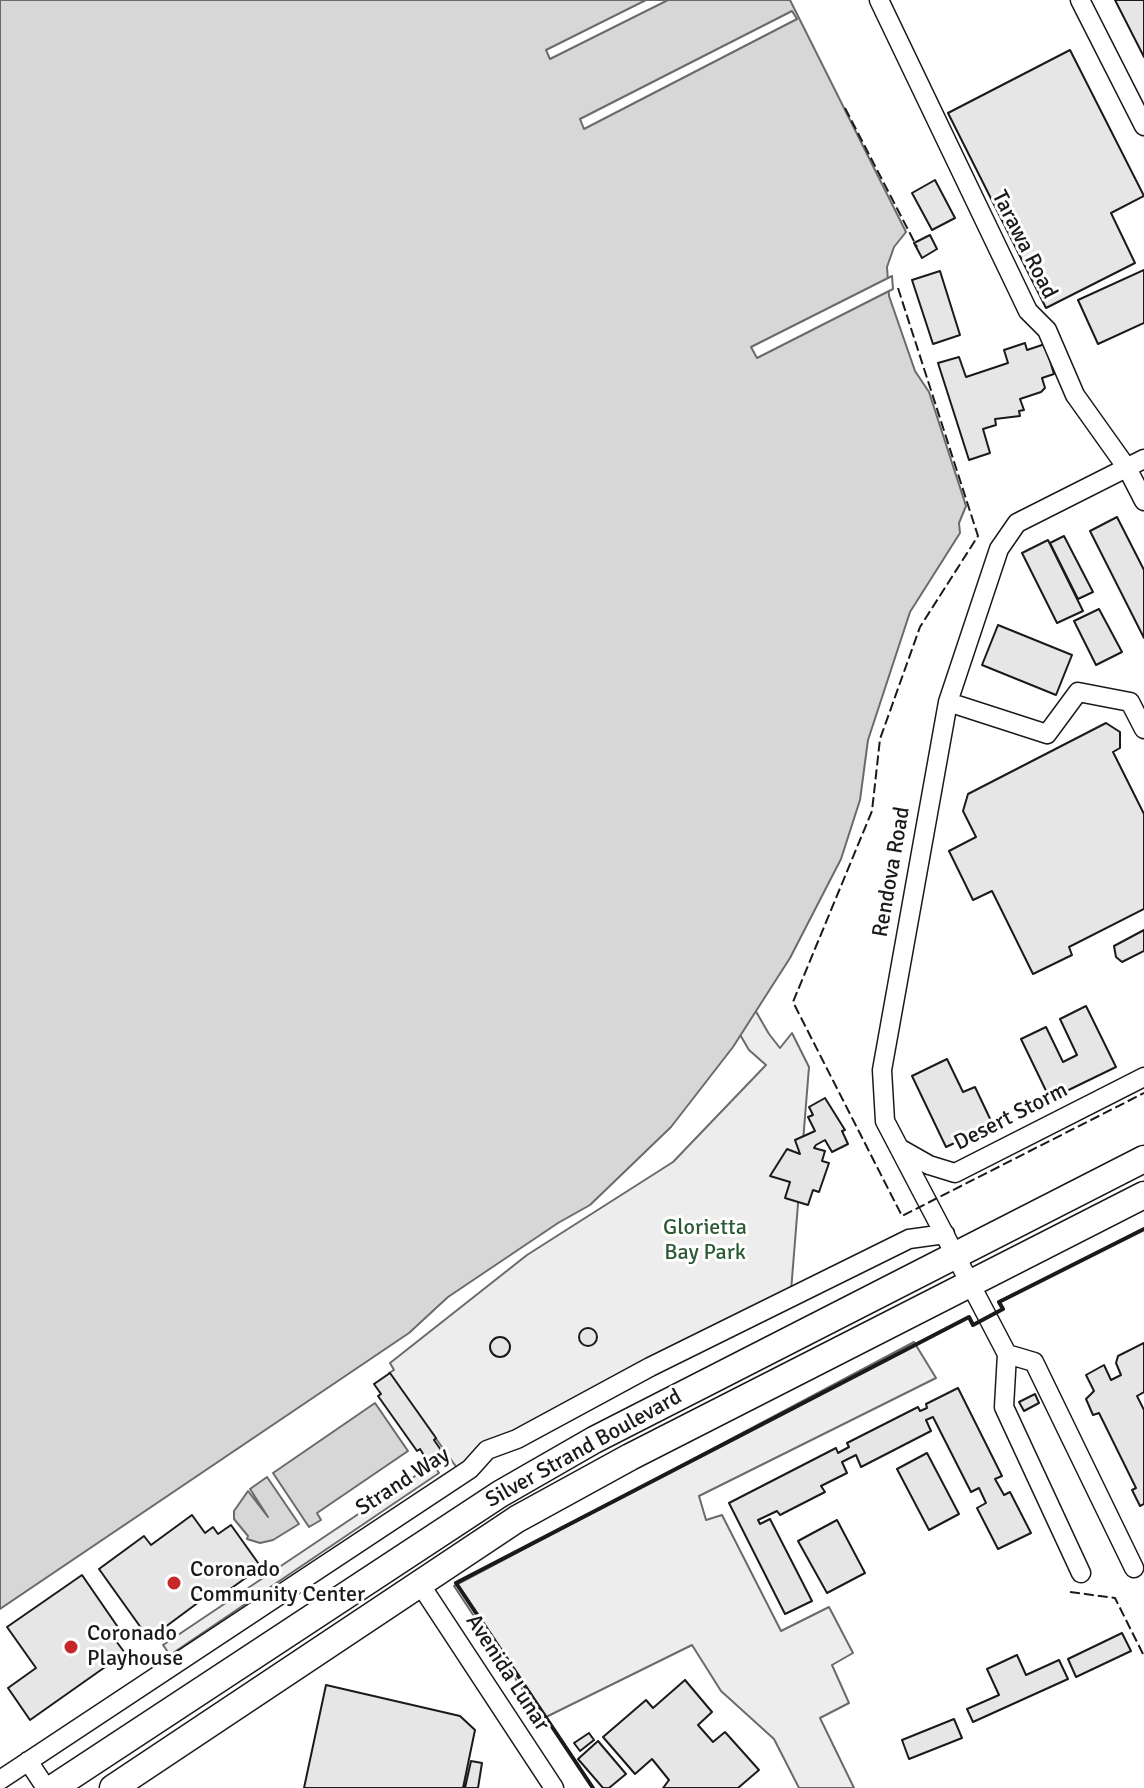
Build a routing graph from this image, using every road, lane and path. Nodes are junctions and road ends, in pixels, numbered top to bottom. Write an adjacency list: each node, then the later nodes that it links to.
1 (879, 0): 4 (street, Tarawa Road)
2 (1080, 0): 3 (street)
3 (1144, 126)
4 (1136, 464): 5 (street, Tarawa Road); 6 (street, Rendova Road)
5 (1144, 501)
6 (948, 702): 7 (street); 9 (street, Rendova Road)
7 (1144, 729)
8 (1144, 1077): 9 (street, Desert Storm)
9 (899, 1148): 12 (street, Rendova Road)
10 (1144, 1159): 12 (highway, Silver Strand Boulevard)
11 (1144, 1195): 13 (highway, Silver Strand Boulevard)
12 (950, 1244): 13 (street, Rendova Road); 18 (street, Strand Way); 21 (highway, Silver Strand Boulevard)
13 (970, 1284): 14 (street, Rendova Road); 17 (highway, Silver Strand Boulevard)
14 (1007, 1354): 15 (street); 16 (street)
15 (1134, 1568)
16 (1081, 1573)
17 (420, 1584): 22 (highway, Silver Strand Boulevard); 23 (street, Avenida Lunar)
18 (28, 1761): 19 (street, Strand Way); 20 (street)
19 (0, 1780)
20 (46, 1788)
21 (53, 1788)
22 (113, 1788)
23 (554, 1788)

